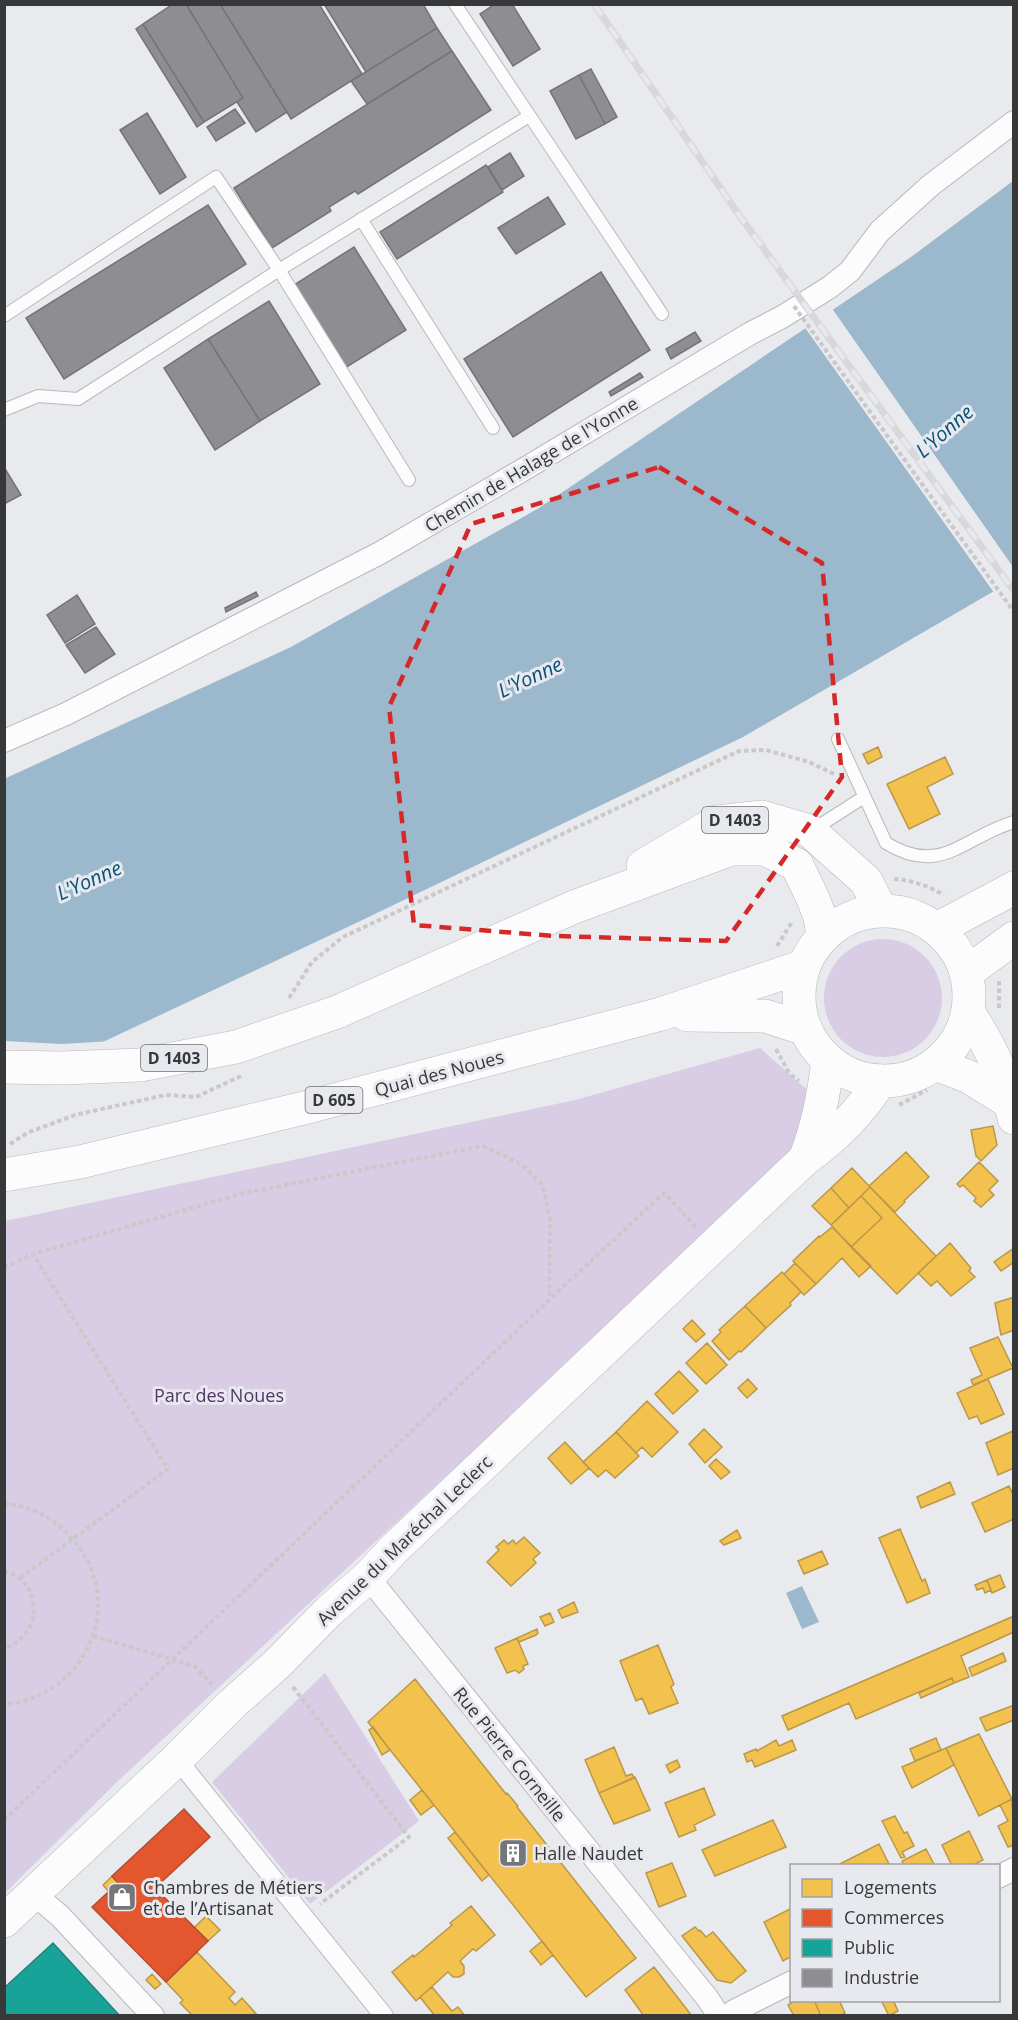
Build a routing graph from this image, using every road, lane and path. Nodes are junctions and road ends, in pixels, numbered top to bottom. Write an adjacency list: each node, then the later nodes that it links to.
1 (455, 4): 2 (lane)
2 (529, 116): 4 (lane); 7 (lane)
3 (1014, 122): 14 (street, Chemin de Halage de l'Yonne)
4 (361, 219): 5 (lane); 10 (lane)
5 (279, 270): 8 (lane); 9 (lane); 11 (lane)
6 (794, 306): 12 (path, bridge)
7 (662, 314)
8 (4, 316)
9 (4, 410)
10 (493, 428)
11 (409, 480)
12 (1014, 612)
13 (838, 739): 15 (lane)
14 (4, 741)
15 (862, 791): 16 (lane); 17 (lane); 30 (path)
16 (1014, 822)
17 (810, 831): 21 (main road, D 1403); 22 (main road, D 1403)
18 (885, 878): 20 (path)
19 (1014, 888): 24 (main road)
20 (946, 896)
21 (574, 907): 25 (main road, D 1403); 36 (main road, D 1403, bridge)
22 (881, 910): 24 (main road); 25 (main road)
23 (797, 916): 27 (path)
24 (937, 929): 29 (main road)
25 (823, 936): 28 (main road)
26 (1014, 938): 29 (main road)
27 (773, 953)
28 (804, 966): 32 (main road, D 605); 33 (main road)
29 (966, 973): 31 (main road)
30 (286, 1005)
31 (968, 1012): 38 (main road); 41 (main road)
32 (662, 1014): 33 (main road, D 605); 43 (main road, Quai des Noues / D 605)
33 (806, 1029): 35 (main road)
34 (774, 1046): 39 (path)
35 (828, 1060): 40 (main road); 42 (main road)
36 (4, 1068)
37 (246, 1074): 43 (path)
38 (936, 1075): 40 (main road); 40 (path); 41 (main road)
39 (804, 1086)
40 (885, 1095): 42 (main road, Avenue du Maréchal Leclerc)
41 (1012, 1110)
42 (805, 1159): 44 (main road, Avenue du Maréchal Leclerc)
43 (5, 1161)
44 (714, 1245): 47 (path); 51 (main road, Avenue du Maréchal Leclerc)
45 (33, 1254): 46 (path); 47 (path); 49 (path)
46 (4, 1268)
47 (549, 1300): 55 (path)
48 (4, 1504): 49 (path)
49 (74, 1539): 52 (path); 53 (path)
50 (4, 1570): 52 (path)
51 (368, 1577): 56 (main road, Avenue du Maréchal Leclerc); 69 (street, Rue Pierre Corneille)
52 (20, 1578): 54 (path)
53 (93, 1636): 55 (path); 58 (path)
54 (4, 1648)
55 (171, 1660): 57 (path); 60 (path)
56 (276, 1665): 59 (main road, Avenue du Maréchal Leclerc); 64 (path)
57 (209, 1682)
58 (4, 1704)
59 (177, 1759): 63 (main road, Avenue du Maréchal Leclerc); 64 (street)
60 (4, 1820)
61 (1014, 1869): 62 (street)
62 (1000, 1876)
63 (34, 1894): 65 (main road, Avenue du Maréchal Leclerc); 67 (street)
64 (304, 1916): 68 (street)
65 (4, 1921)
66 (790, 1983): 70 (street)
67 (153, 2016)
68 (384, 2016)
69 (719, 2016)
70 (729, 2016)

